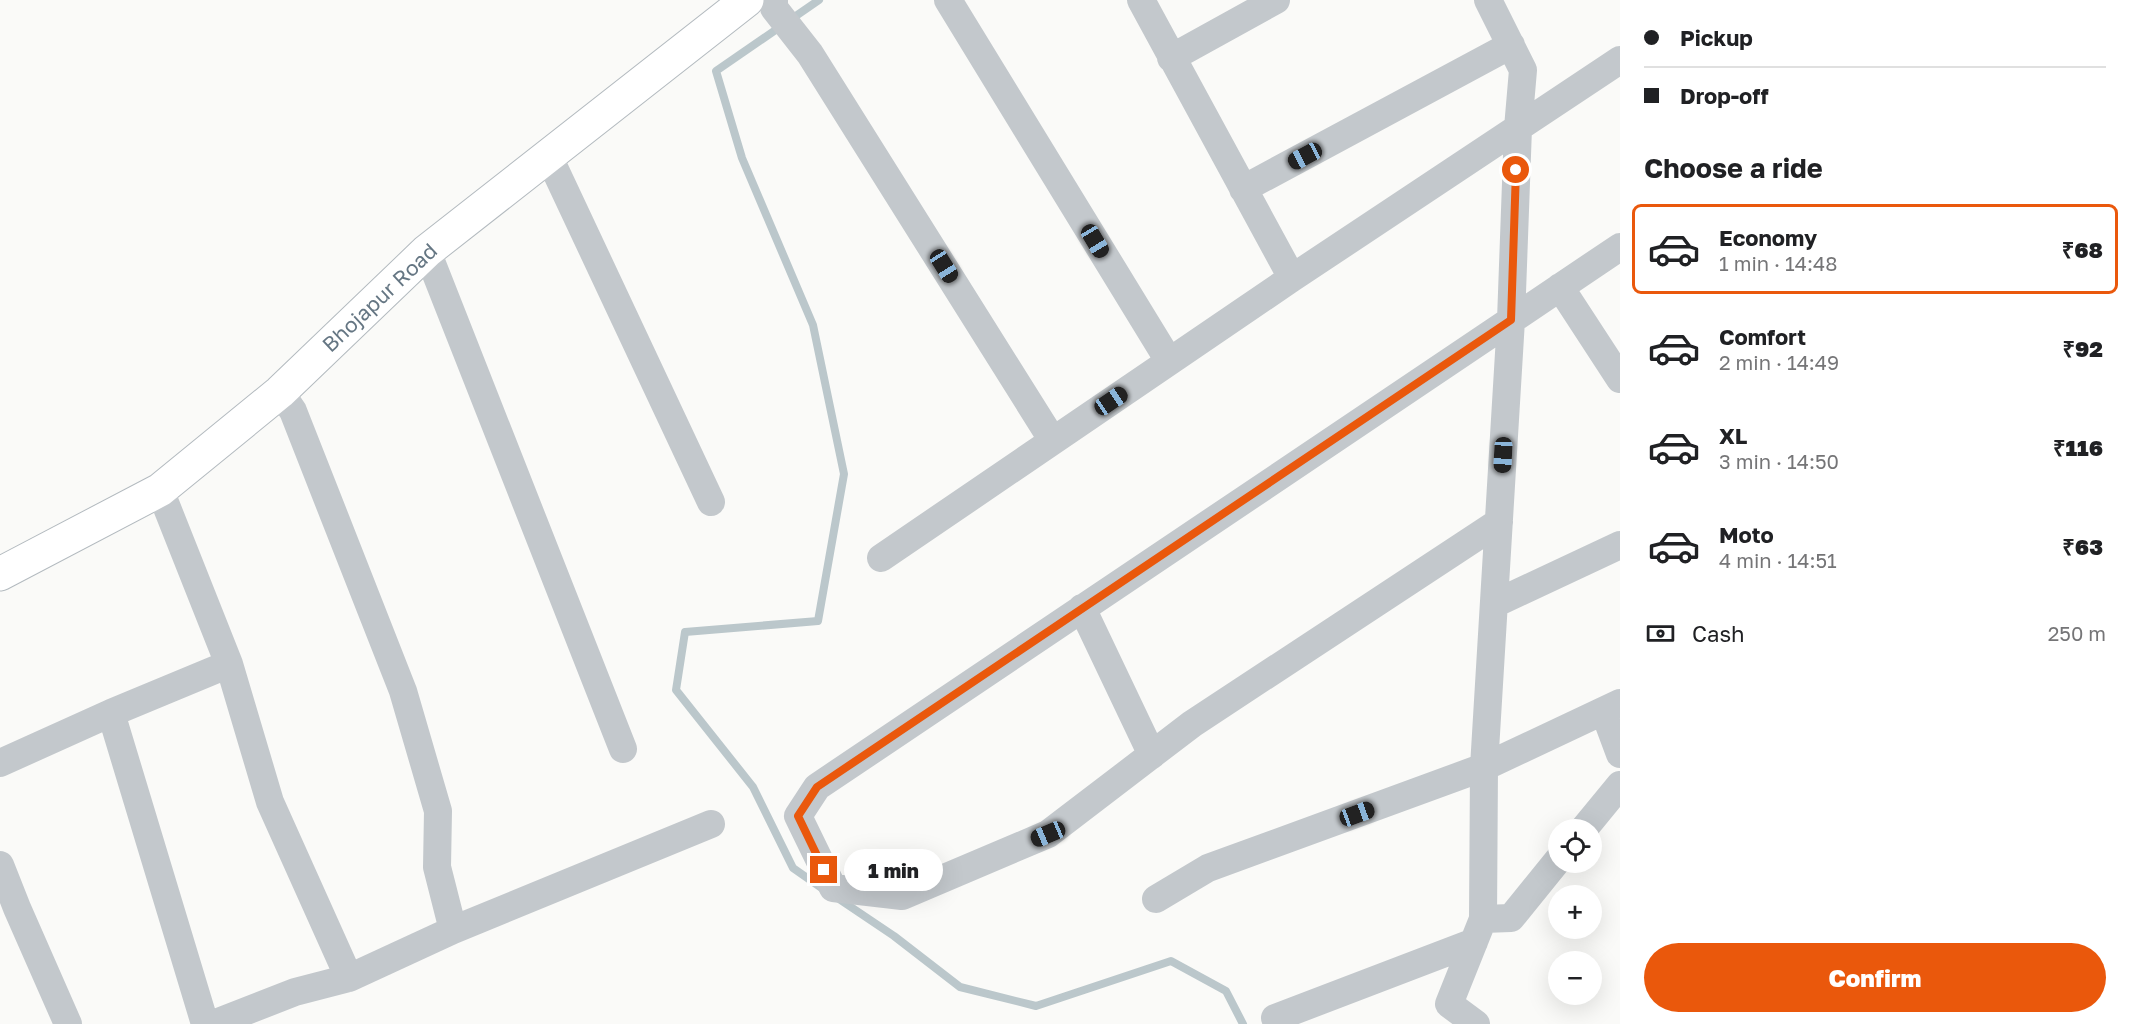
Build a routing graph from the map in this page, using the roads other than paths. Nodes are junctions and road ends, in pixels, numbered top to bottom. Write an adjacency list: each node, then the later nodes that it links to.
1 (948, 0): 17 (street)
2 (1141, 0): 7 (street)
3 (1276, 0): 7 (street)
4 (1488, 0): 6 (street)
5 (765, 3): 10 (street, Bhojapur Road); 20 (street)
6 (1510, 45): 9 (street); 11 (street)
7 (1171, 58): 11 (street)
8 (1620, 60): 9 (street)
9 (1518, 128): 14 (street); 16 (street)
10 (549, 157): 13 (street, Bhojapur Road); 22 (street)
11 (1243, 189): 14 (street)
12 (1620, 247): 15 (street)
13 (427, 251): 19 (street, Bhojapur Road); 32 (street)
14 (1292, 278): 17 (street)
15 (1560, 287): 16 (street); 18 (street)
16 (1511, 320): 23 (street); 28 (street)
17 (1169, 361): 20 (street)
18 (1620, 379)
19 (280, 392): 21 (street, Bhojapur Road); 43 (street)
20 (1053, 441): 25 (street)
21 (160, 490): 26 (street, Bhojapur Road); 29 (street)
22 (711, 502)
23 (1499, 522): 27 (street); 34 (street)
24 (1620, 545): 27 (street)
25 (881, 558)
26 (0, 574)
27 (1494, 603): 36 (street)
28 (1082, 608): 34 (street); 34 (street)
29 (229, 664): 31 (street); 45 (street)
30 (1612, 707): 33 (street); 36 (street)
31 (111, 713): 35 (street); 47 (street)
32 (623, 749)
33 (1620, 754)
34 (1152, 755)
35 (0, 763)
36 (1484, 767): 42 (street); 44 (street)
37 (1620, 785): 38 (street)
38 (1592, 819)
39 (711, 824): 43 (street)
40 (0, 865): 46 (street)
41 (1548, 872): 44 (street)
42 (1156, 899)
43 (453, 930): 45 (street)
44 (1478, 931): 49 (street); 50 (street)
45 (350, 978): 48 (street)
46 (68, 1024)
47 (205, 1024)
48 (213, 1024)
49 (1278, 1024)
50 (1476, 1024)

